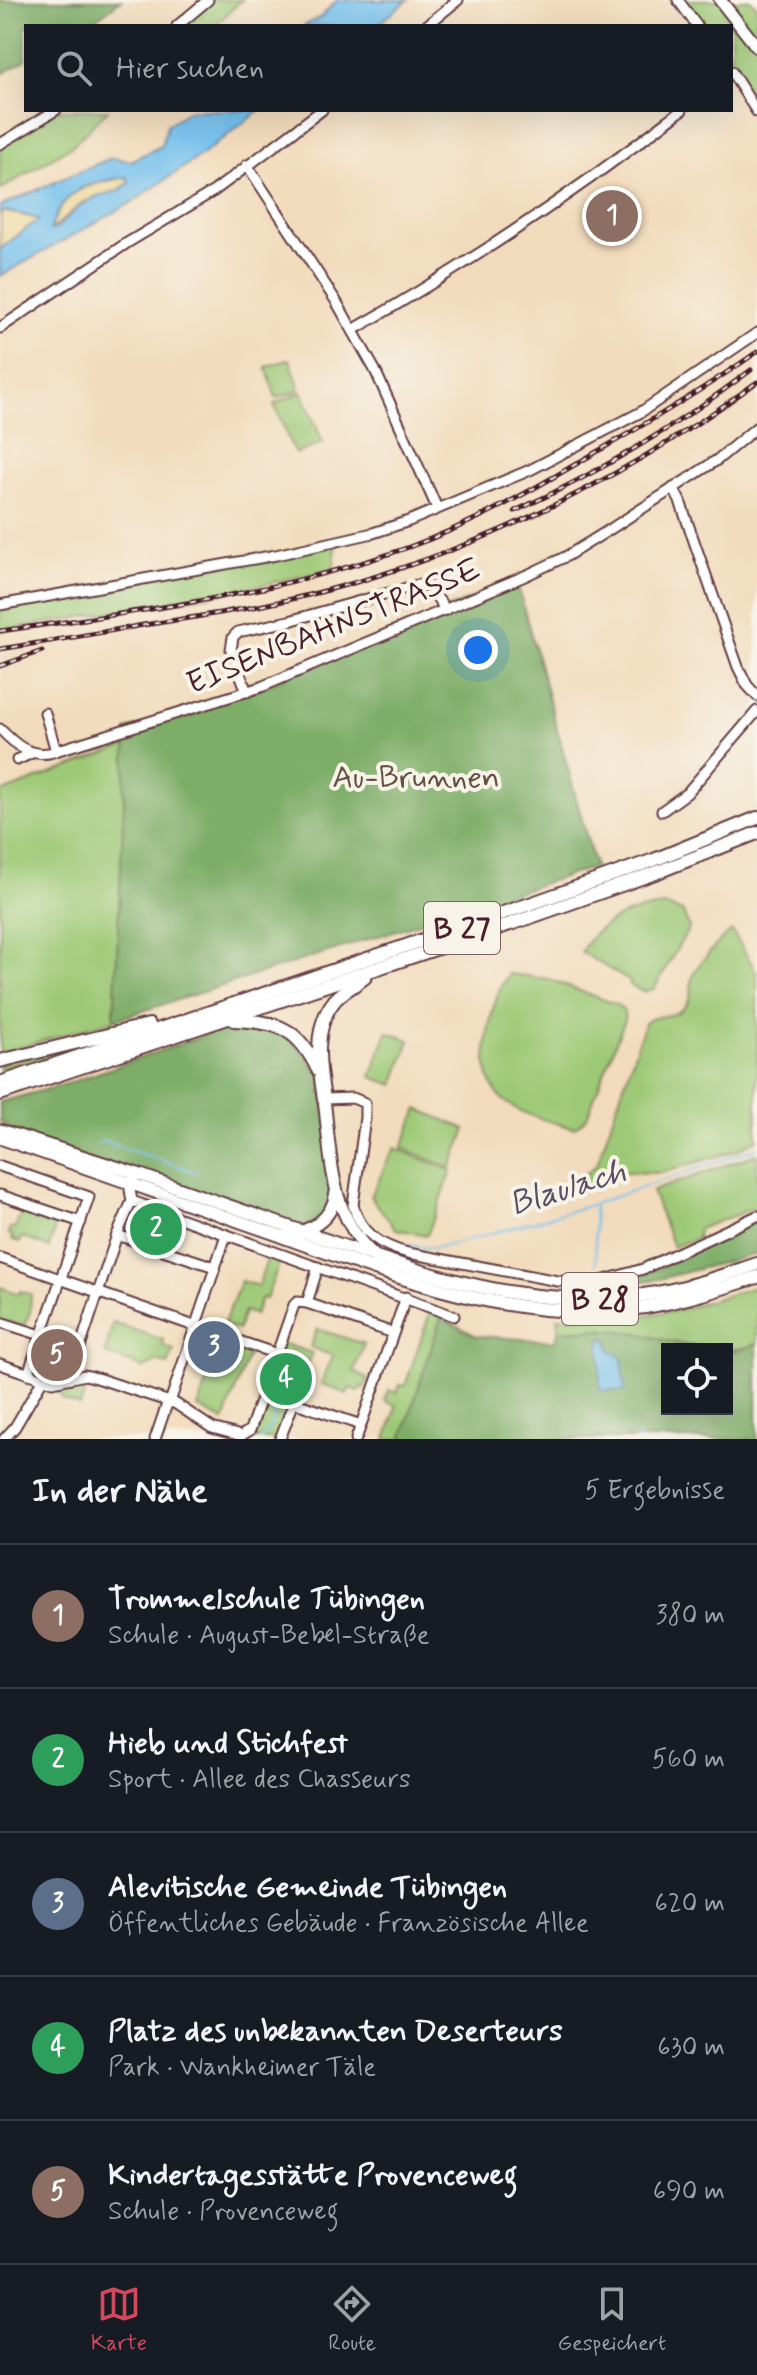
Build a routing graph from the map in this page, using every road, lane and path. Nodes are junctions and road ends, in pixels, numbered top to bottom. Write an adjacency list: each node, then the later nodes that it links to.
1 (208, 0): 5 (street)
2 (458, 0): 6 (street)
3 (678, 0): 7 (street)
4 (720, 0): 8 (main road)
5 (179, 24)
6 (428, 24)
7 (696, 24)
8 (757, 47)
9 (733, 74): 13 (street)
10 (53, 112): 14 (street)
11 (319, 112): 15 (street)
12 (679, 112): 17 (street)
13 (757, 112)
14 (0, 144)
15 (247, 165): 16 (street); 17 (street)
16 (0, 328)
17 (353, 330): 21 (street)
18 (757, 333): 21 (street)
19 (757, 427): 20 (street, EISENBAHNSTRASSE)
20 (673, 488): 23 (street, EISENBAHNSTRASSE); 25 (street)
21 (437, 508): 22 (street)
22 (0, 605)
23 (446, 610): 24 (street, EISENBAHNSTRASSE); 24 (street)
24 (247, 692): 29 (street, EISENBAHNSTRASSE)
25 (757, 696)
26 (757, 711): 32 (street)
27 (45, 713): 29 (street)
28 (0, 729): 30 (street)
29 (56, 751): 30 (street, EISENBAHNSTRASSE)
30 (32, 753): 31 (street)
31 (17, 760)
32 (662, 811)
33 (757, 818): 37 (highway, B 27)
34 (754, 835): 35 (highway, B 27)
35 (373, 969): 36 (highway, B 27); 39 (highway)
36 (223, 1020): 39 (highway); 41 (highway, B 27)
37 (168, 1027): 38 (highway); 40 (highway, B 27)
38 (0, 1061)
39 (321, 1076): 42 (highway)
40 (0, 1083)
41 (0, 1094)
42 (324, 1099): 47 (main road); 50 (street)
43 (0, 1130): 46 (main road, B 28)
44 (4, 1141): 46 (main road, B 28)
45 (0, 1166): 51 (street)
46 (133, 1179): 49 (street); 52 (main road, B 28); 55 (main road, B 28)
47 (336, 1192): 52 (main road); 56 (main road)
48 (0, 1195): 51 (street)
49 (132, 1201): 53 (street); 54 (street)
50 (757, 1216)
51 (81, 1222): 62 (street)
52 (303, 1232): 55 (main road); 56 (main road, B 28)
53 (117, 1235): 59 (street); 63 (street)
54 (226, 1235): 59 (street); 60 (street)
55 (284, 1237): 61 (highway, B 28)
56 (376, 1257): 58 (highway, B 28)
57 (0, 1258): 62 (street)
58 (757, 1264)
59 (215, 1267): 68 (street)
60 (318, 1267): 64 (street); 65 (street)
61 (757, 1277)
62 (60, 1280): 63 (street); 70 (street)
63 (98, 1293): 68 (street); 74 (street)
64 (406, 1297): 66 (street); 69 (street)
65 (307, 1303): 69 (street); 71 (street)
66 (454, 1316)
67 (0, 1322): 70 (street)
68 (195, 1326): 71 (street); 77 (street)
69 (393, 1333): 79 (street)
70 (41, 1335): 73 (street)
71 (277, 1354): 76 (street)
72 (0, 1364): 73 (street)
73 (28, 1374): 75 (street)
74 (70, 1378): 75 (street); 77 (street)
75 (43, 1379): 81 (street)
76 (263, 1392): 78 (street); 80 (street)
77 (169, 1402): 80 (street); 82 (street)
78 (294, 1402): 79 (street); 83 (street)
79 (361, 1425): 84 (street)
80 (241, 1437)
81 (4, 1439)
82 (155, 1439)
83 (280, 1439)
84 (356, 1439)

